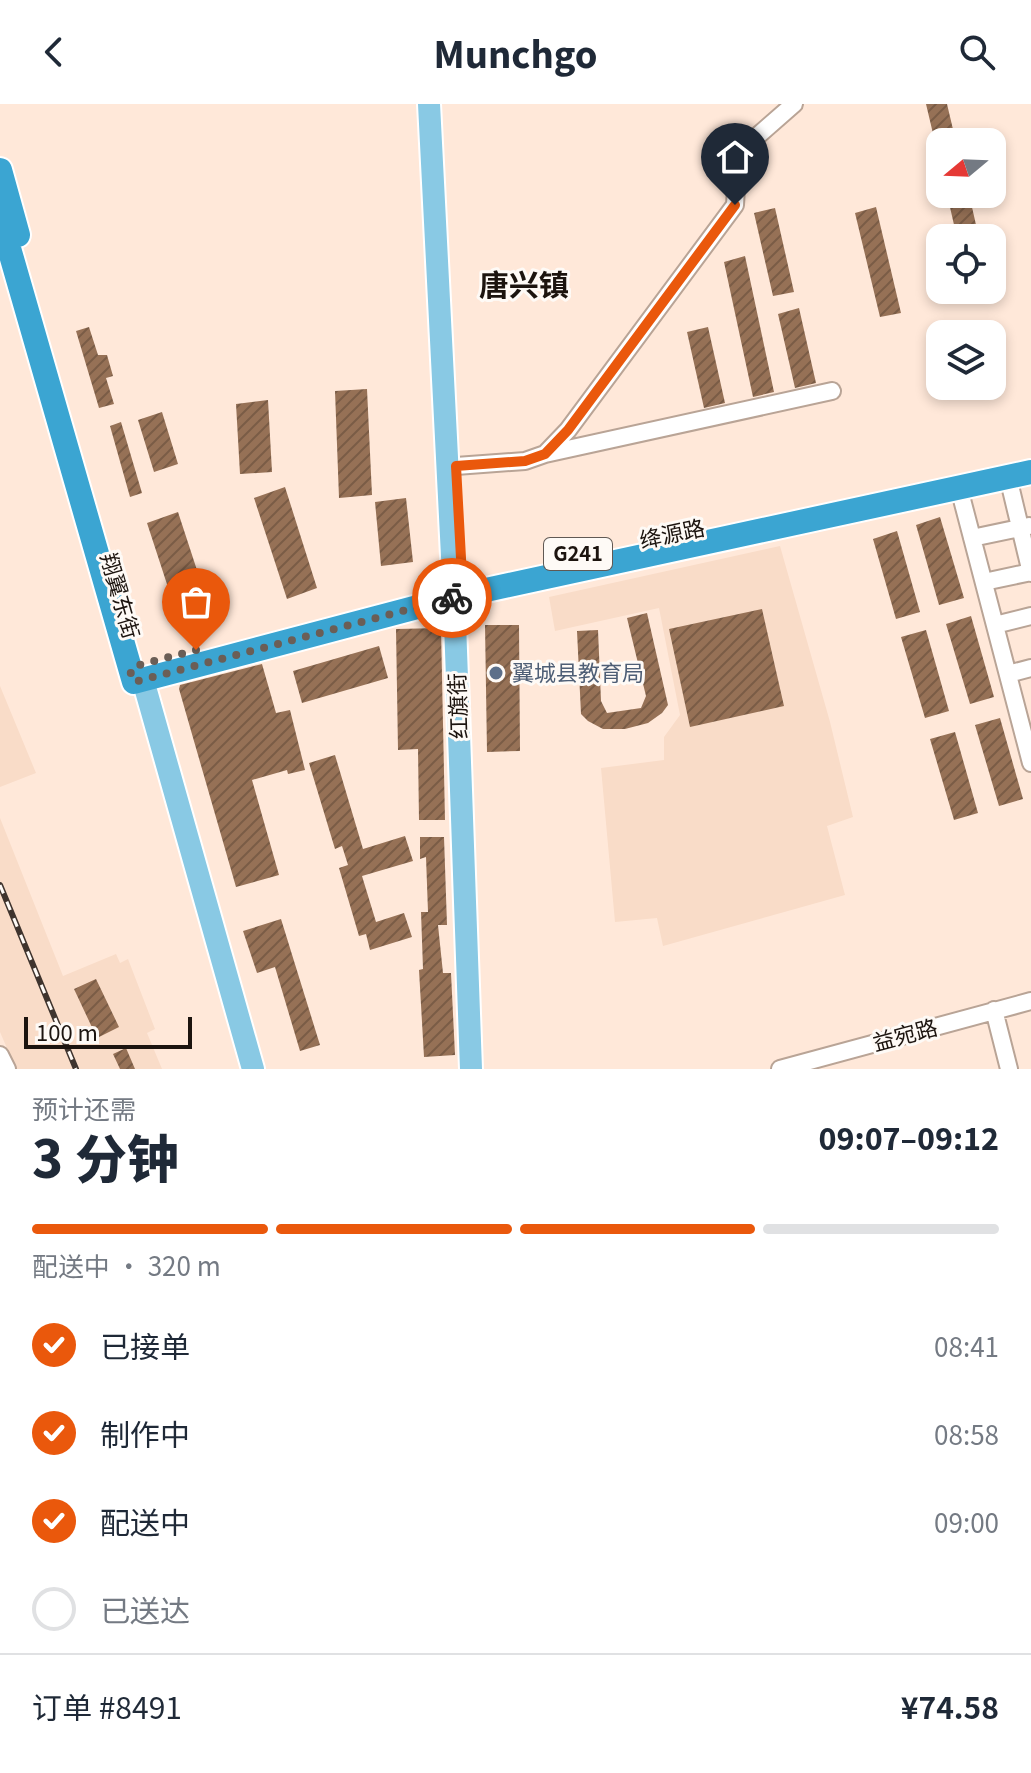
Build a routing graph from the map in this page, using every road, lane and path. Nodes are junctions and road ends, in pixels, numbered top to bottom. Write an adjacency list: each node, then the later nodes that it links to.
1 (429, 104): 16 (main road, 红旗街)
2 (438, 104): 9 (main road, 红旗街)
3 (794, 104): 7 (street)
4 (0, 170): 20 (highway, 翔翼东街)
5 (0, 217): 20 (highway, 翔翼东街)
6 (832, 391): 7 (street)
7 (545, 454): 9 (street)
8 (1031, 457): 16 (highway, 绛源路 / G241)
9 (456, 466): 16 (main road, 红旗街)
10 (1019, 475): 11 (highway, 绛源路 / G241); 12 (street)
11 (959, 488): 13 (street); 16 (highway, 绛源路 / G241)
12 (1026, 527): 13 (street); 14 (street)
13 (972, 538): 15 (street)
14 (1031, 572): 15 (street)
15 (984, 582): 18 (street)
16 (458, 588): 20 (highway, 绛源路 / G241); 31 (main road, 红旗街); 32 (main road, 红旗街)
17 (1031, 616): 18 (street)
18 (995, 625): 21 (street)
19 (1031, 668): 21 (street)
20 (137, 674): 29 (main road, 翔翼东街); 30 (main road, 翔翼东街)
21 (1008, 674): 22 (street)
22 (1025, 716): 23 (street)
23 (1031, 763)
24 (1031, 1001): 25 (street, 益宛路)
25 (994, 1010): 27 (street, 益宛路); 34 (street)
26 (0, 1055): 28 (street)
27 (830, 1062): 33 (street, 益宛路)
28 (7, 1069)
29 (240, 1069)
30 (253, 1069)
31 (471, 1069)
32 (480, 1069)
33 (780, 1069)
34 (1009, 1069)

